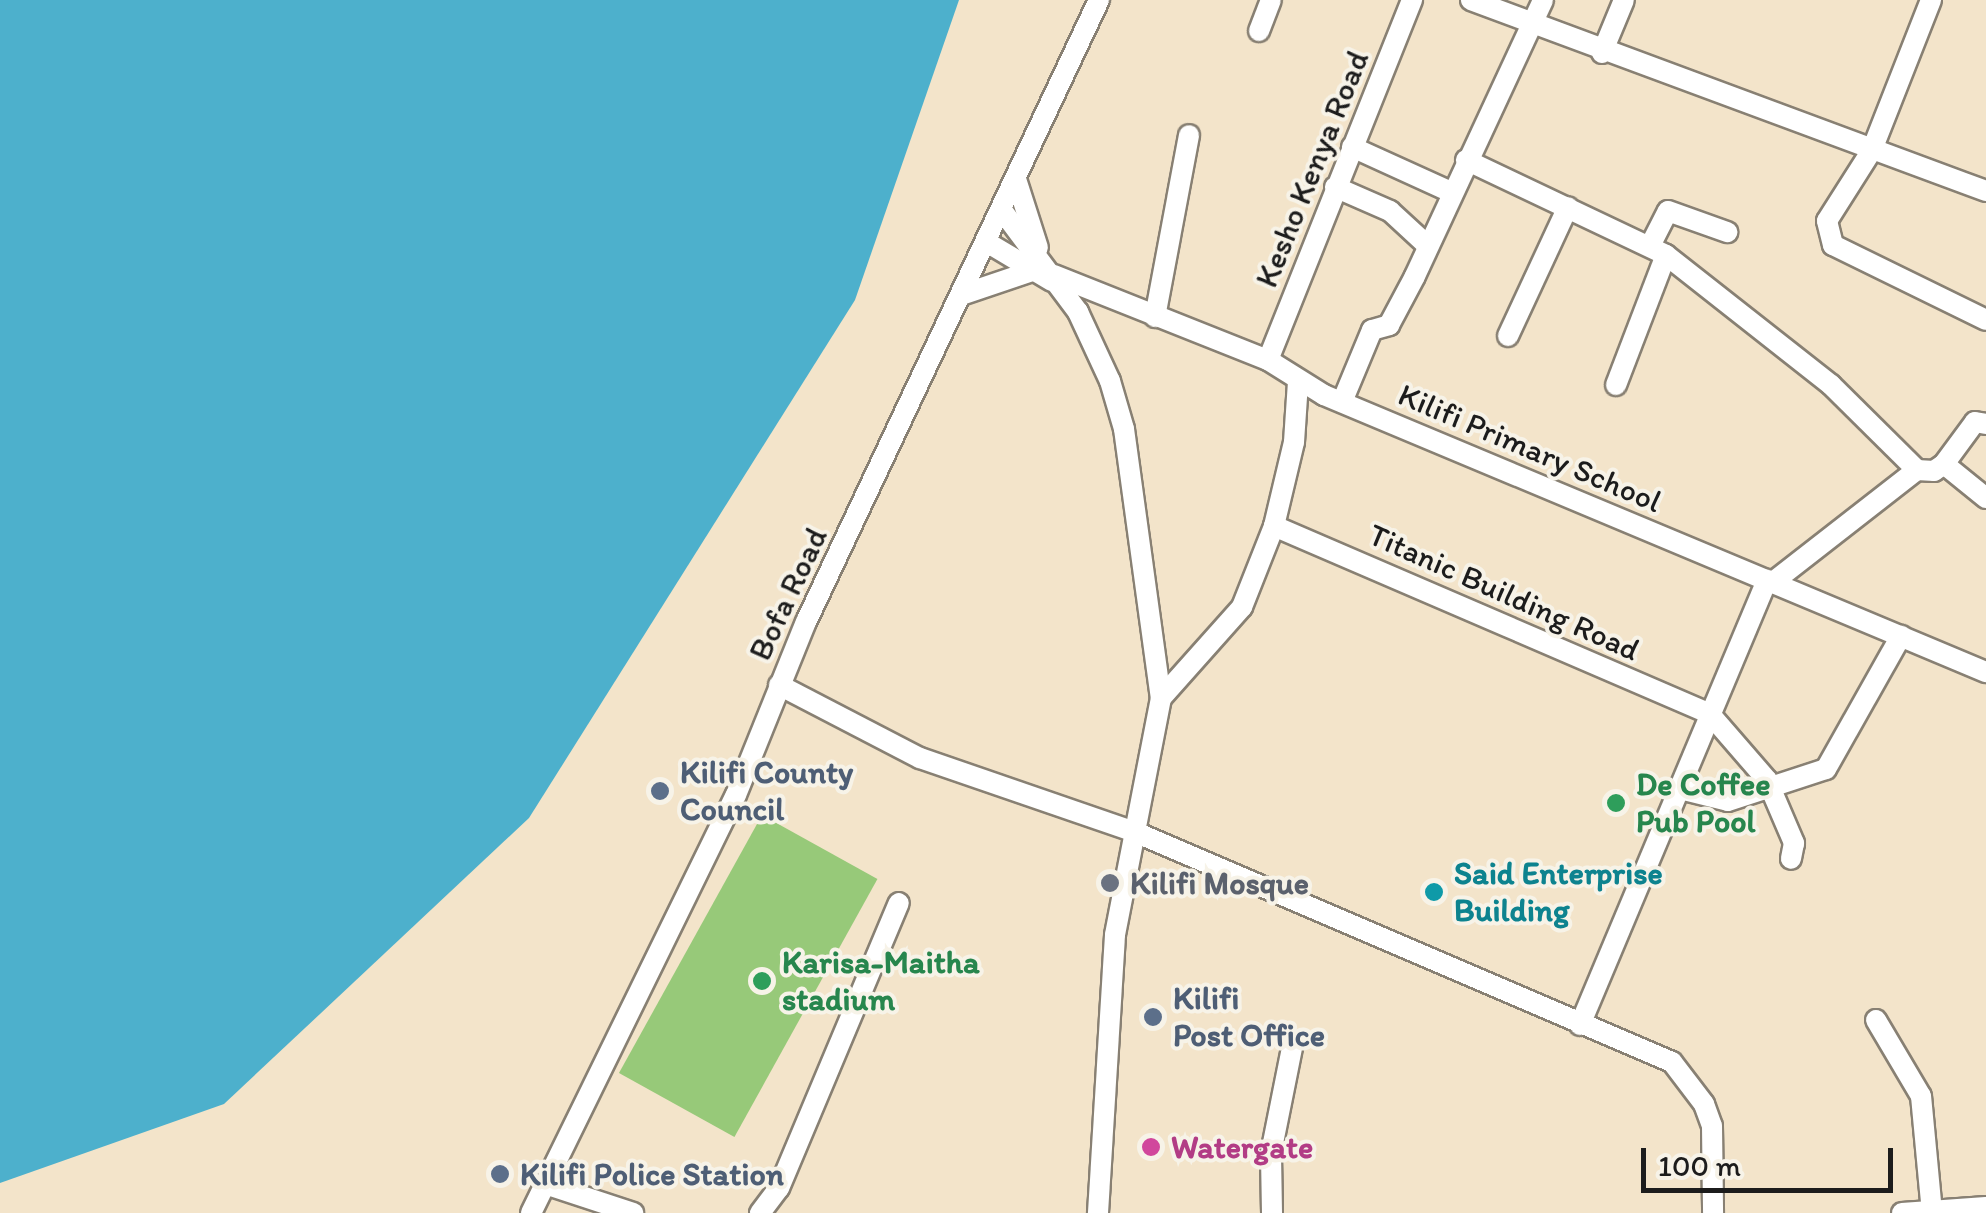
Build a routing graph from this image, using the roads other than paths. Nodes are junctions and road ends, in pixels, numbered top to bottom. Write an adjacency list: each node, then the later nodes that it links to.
1 (1099, 0): 15 (street, Bofa Road)
2 (1271, 0): 9 (street)
3 (1412, 0): 12 (street, Kesho Kenya Road)
4 (1471, 0): 8 (street)
5 (1543, 0): 8 (street)
6 (1624, 0): 10 (street)
7 (1930, 0): 13 (street)
8 (1534, 23): 10 (street); 14 (street)
9 (1259, 31)
10 (1602, 53): 13 (street)
11 (1189, 135): 27 (street)
12 (1352, 148): 16 (street, Kesho Kenya Road); 18 (street)
13 (1872, 150): 17 (street); 28 (street)
14 (1466, 160): 18 (street); 19 (street)
15 (1016, 179): 20 (street, Bofa Road); 25 (street)
16 (1335, 187): 23 (street); 30 (street, Kesho Kenya Road)
17 (1986, 191)
18 (1451, 192): 23 (street)
19 (1568, 207): 24 (street); 29 (street)
20 (1004, 212): 22 (street, Bofa Road); 25 (street)
21 (1727, 232): 24 (street)
22 (988, 244): 25 (street, Kilifi Primary School); 26 (street, Bofa Road)
23 (1426, 245): 33 (street)
24 (1658, 250): 32 (street); 36 (street)
25 (1048, 272): 26 (street); 27 (street, Kilifi Primary School); 43 (street)
26 (964, 294): 42 (street, Bofa Road)
27 (1155, 317): 30 (street, Kilifi Primary School)
28 (1986, 320)
29 (1508, 336)
30 (1268, 360): 31 (street, Kilifi Primary School)
31 (1298, 380): 33 (street, Kilifi Primary School); 38 (street)
32 (1616, 385)
33 (1342, 402): 39 (street, Kilifi Primary School)
34 (1986, 424): 35 (street)
35 (1944, 464): 36 (street); 37 (street)
36 (1917, 470): 39 (street)
37 (1986, 498)
38 (1274, 526): 43 (street); 44 (street, Titanic Building Road)
39 (1770, 581): 40 (street, Kilifi Primary School); 44 (street)
40 (1901, 636): 41 (street, Kilifi Primary School); 46 (street)
41 (1986, 672)
42 (779, 685): 47 (street); 53 (street, Bofa Road)
43 (1161, 698): 47 (street)
44 (1709, 713): 45 (street); 46 (street)
45 (1680, 789): 46 (street); 51 (street)
46 (1772, 791): 48 (street)
47 (1134, 832): 51 (street); 59 (street)
48 (1791, 859)
49 (899, 903): 58 (street)
50 (1876, 1020): 55 (street)
51 (1580, 1025): 61 (street)
52 (1293, 1043): 60 (street)
53 (545, 1184): 56 (street, Bofa Road); 57 (street)
54 (1986, 1207): 55 (street)
55 (1931, 1212): 62 (street)
56 (531, 1213)
57 (634, 1213)
58 (760, 1213)
59 (1098, 1213)
60 (1272, 1213)
61 (1713, 1213)
62 (1902, 1213)

